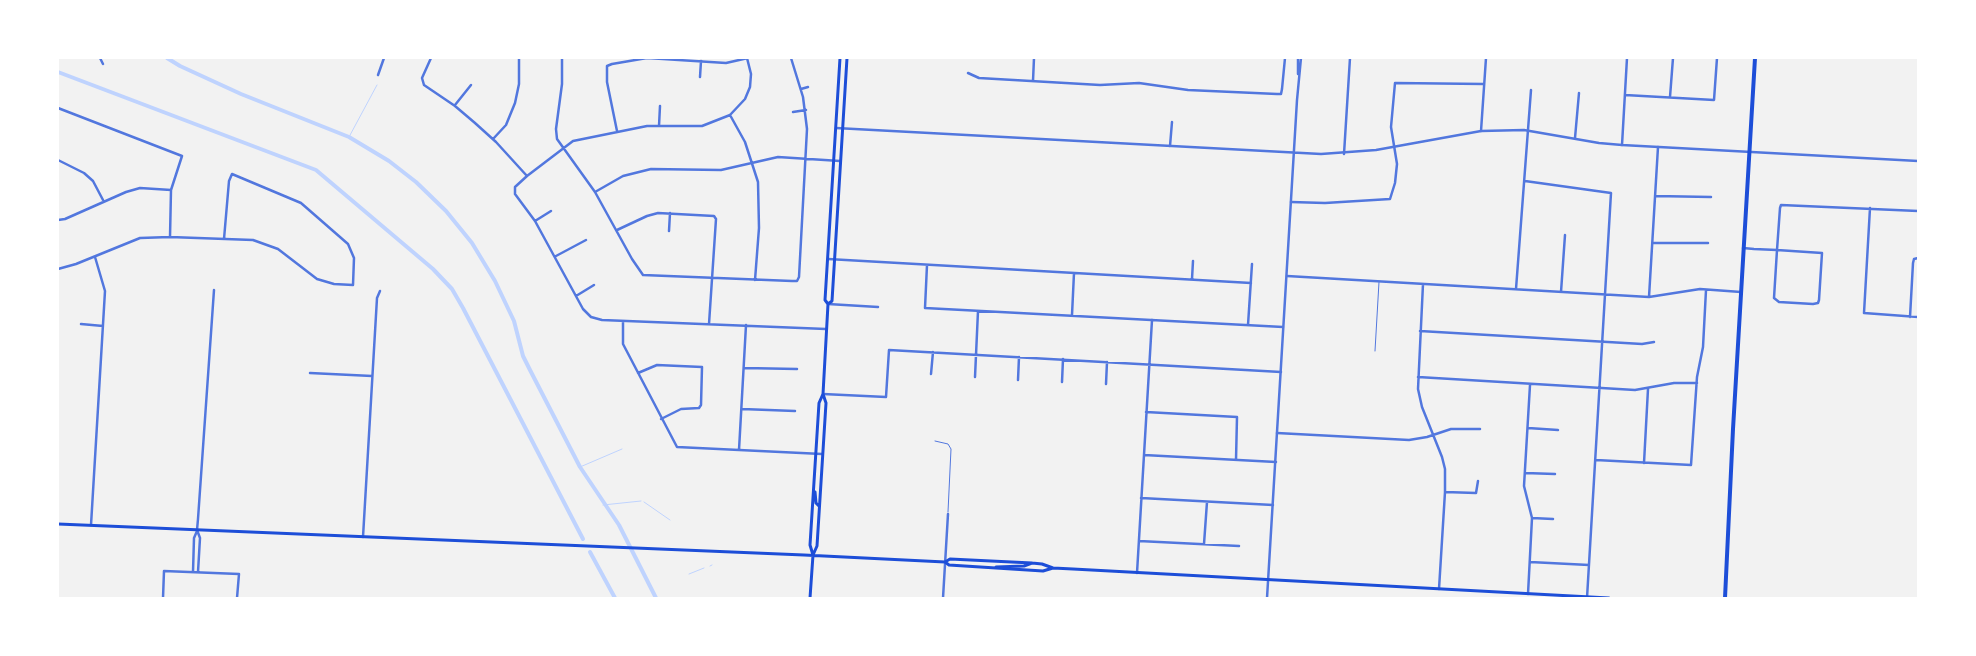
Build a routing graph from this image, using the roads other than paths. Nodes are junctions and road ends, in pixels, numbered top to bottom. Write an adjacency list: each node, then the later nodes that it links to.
1 (100, 58): 20 (street)
2 (384, 58): 22 (street)
3 (431, 58): 33 (street)
4 (519, 58): 47 (street)
5 (562, 58): 50 (street)
6 (747, 58): 19 (street); 38 (street)
7 (791, 58): 28 (street)
8 (840, 58): 41 (main road)
9 (847, 58): 42 (main road)
10 (1034, 58): 24 (street)
11 (1284, 58): 24 (street)
12 (1300, 58): 54 (street)
13 (1350, 58): 55 (street)
14 (1486, 58): 25 (street)
15 (1627, 58): 31 (street)
16 (1673, 58): 32 (street)
17 (1717, 58): 32 (street)
18 (1755, 58): 53 (main road)
19 (701, 61): 23 (street); 44 (street)
20 (103, 64)
21 (968, 73): 24 (street)
22 (378, 75)
23 (700, 77)
24 (1033, 81)
25 (1484, 84): 45 (street); 51 (street)
26 (471, 85): 33 (street)
27 (808, 88): 28 (street)
28 (801, 89): 36 (street)
29 (1531, 90): 43 (street)
30 (1578, 94): 46 (street)
31 (1625, 95): 32 (street); 48 (street)
32 (1670, 97)
33 (455, 106): 47 (street)
34 (660, 106): 40 (street)
35 (58, 108): 64 (street)
36 (806, 110): 37 (street); 56 (street)
37 (793, 112)
38 (730, 115): 40 (street); 61 (street)
39 (1172, 122): 49 (street)
40 (659, 126): 44 (street)
41 (836, 128): 42 (street); 58 (main road)
42 (842, 129): 49 (street); 59 (main road)
43 (1528, 130): 45 (street); 46 (street); 63 (street)
44 (617, 131): 50 (street)
45 (1481, 131): 51 (street)
46 (1575, 138): 48 (street)
47 (493, 139): 62 (street)
48 (1622, 145): 52 (street)
49 (1170, 146): 54 (street)
50 (563, 147): 62 (street); 65 (street)
51 (1394, 147): 55 (street); 69 (street)
52 (1658, 147): 53 (street); 66 (street)
53 (1750, 152): 60 (street); 84 (main road)
54 (1294, 153): 55 (street); 69 (street)
55 (1344, 154)
56 (806, 159): 58 (street); 61 (street); 98 (street)
57 (58, 160): 68 (street)
58 (834, 160): 59 (street); 89 (main road)
59 (840, 161): 90 (main road)
60 (1918, 161)
61 (753, 163): 65 (street); 98 (street)
62 (527, 176): 75 (street)
63 (1524, 181): 104 (street); 110 (street)
64 (171, 190): 68 (street); 79 (street)
65 (595, 192): 76 (street)
66 (1656, 196): 67 (street); 82 (street)
67 (1711, 197)
68 (104, 200): 74 (street)
69 (1291, 202): 96 (street)
70 (1870, 208): 72 (street); 85 (street); 117 (street)
71 (550, 211): 75 (street)
72 (1918, 211)
73 (670, 213): 76 (street); 77 (street); 97 (street)
74 (58, 220)
75 (535, 221): 86 (street)
76 (617, 230): 97 (street)
77 (669, 231)
78 (1565, 235): 108 (street)
79 (170, 236): 80 (street); 87 (street)
80 (224, 239): 80 (street)
81 (586, 240): 86 (street)
82 (1653, 243): 83 (street); 112 (street)
83 (1708, 243)
84 (1744, 248): 85 (street); 109 (main road)
85 (1777, 250): 85 (street)
86 (556, 256): 111 (street)
87 (95, 257): 94 (street); 125 (street)
88 (1918, 258): 117 (street)
89 (828, 259): 90 (street); 113 (main road)
90 (834, 260): 93 (street); 113 (main road)
91 (1193, 261): 99 (street)
92 (1252, 264): 101 (street)
93 (927, 265): 95 (street); 115 (street)
94 (58, 269)
95 (1074, 273): 99 (street); 116 (street)
96 (1286, 276): 100 (street); 126 (street)
97 (712, 278): 98 (street); 122 (street)
98 (755, 280)
99 (1192, 280): 101 (street)
100 (1379, 281): 102 (street); 131 (lane)
101 (1250, 283): 124 (street)
102 (1423, 284): 104 (street); 128 (street)
103 (594, 285): 111 (street)
104 (1516, 289): 108 (street)
105 (214, 290): 187 (street)
106 (1706, 290): 109 (street); 112 (street); 149 (street)
107 (380, 291): 144 (street)
108 (1562, 292): 110 (street)
109 (1741, 292): 214 (main road)
110 (1605, 294): 112 (street); 129 (street)
111 (576, 296): 120 (street)
112 (1649, 297)
113 (828, 304): 114 (street); 127 (main road)
114 (878, 307)
115 (978, 310): 116 (street); 133 (street)
116 (1072, 316): 119 (street)
117 (1910, 317): 118 (street)
118 (1918, 317)
119 (1152, 320): 124 (street); 137 (street)
120 (622, 321): 122 (street); 142 (street)
121 (81, 324): 125 (street)
122 (709, 324): 123 (street)
123 (746, 325): 127 (street); 138 (street)
124 (1248, 325): 126 (street)
125 (103, 326): 186 (street)
126 (1284, 326): 140 (street)
127 (826, 329): 154 (main road)
128 (1420, 331): 129 (street); 146 (street)
129 (1602, 342): 130 (street); 152 (street)
130 (1654, 342)
131 (1375, 351)
132 (932, 352): 133 (street); 143 (street); 154 (street)
133 (976, 354): 134 (street); 145 (street)
134 (1019, 357): 135 (street); 147 (street)
135 (1063, 359): 136 (street); 148 (street)
136 (1107, 362): 137 (street); 150 (street)
137 (1149, 364): 140 (street); 157 (street)
138 (744, 368): 139 (street); 155 (street)
139 (797, 369)
140 (1281, 372): 162 (street)
141 (310, 373): 144 (street)
142 (638, 373): 158 (street); 158 (street)
143 (931, 374)
144 (372, 376): 188 (street)
145 (974, 377)
146 (1418, 377): 151 (street); 163 (street)
147 (1018, 380)
148 (1062, 382)
149 (1697, 383): 153 (street); 172 (street)
150 (1106, 384)
151 (1530, 384): 152 (street); 159 (street)
152 (1600, 388): 153 (street); 170 (street)
153 (1648, 389): 172 (street)
154 (823, 394): 166 (main road); 167 (main road)
155 (742, 409): 156 (street); 165 (street)
156 (795, 411)
157 (1146, 412): 168 (street); 169 (street)
158 (661, 419): 165 (street)
159 (1528, 428): 161 (street); 173 (street)
160 (1480, 429): 163 (street)
161 (1558, 430)
162 (1277, 432): 163 (street); 171 (street)
163 (1432, 435): 177 (street)
164 (936, 441): 182 (lane)
165 (739, 450): 166 (street)
166 (816, 454): 167 (street); 176 (main road)
167 (822, 454): 181 (main road)
168 (1144, 455): 169 (street); 178 (street)
169 (1236, 460): 171 (street)
170 (1595, 460): 172 (street); 198 (street)
171 (1276, 462): 180 (street)
172 (1644, 463)
173 (1524, 473): 174 (street); 183 (street)
174 (1555, 474)
175 (1478, 480): 177 (street)
176 (814, 489): 181 (main road); 194 (main road)
177 (1445, 492): 205 (street)
178 (1141, 498): 179 (street); 189 (street)
179 (1207, 502): 180 (street); 190 (street)
180 (1273, 505): 204 (street)
181 (819, 506): 194 (main road)
182 (948, 514): 195 (street)
183 (1532, 518): 184 (street); 196 (street)
184 (1553, 519)
185 (58, 524): 186 (main road)
186 (91, 526): 187 (main road)
187 (198, 530): 188 (main road); 192 (street); 193 (street)
188 (362, 537): 194 (main road)
189 (1139, 540): 190 (street); 203 (street)
190 (1204, 544): 191 (street)
191 (1239, 546)
192 (193, 554): 193 (street); 201 (street)
193 (199, 554): 202 (street)
194 (813, 555): 195 (main road); 209 (main road)
195 (946, 562): 197 (main road); 199 (main road); 210 (street)
196 (1530, 562): 198 (street); 206 (street)
197 (1032, 563): 199 (main road); 200 (main road)
198 (1589, 565): 212 (street)
199 (991, 568): 200 (main road)
200 (1053, 568): 203 (main road)
201 (193, 572): 202 (street); 207 (street)
202 (198, 572): 208 (street)
203 (1137, 573): 204 (main road)
204 (1268, 580): 205 (main road); 211 (street)
205 (1439, 589): 206 (main road)
206 (1528, 594): 212 (main road)
207 (163, 598)
208 (237, 598)
209 (810, 598)
210 (943, 598)
211 (1267, 598)
212 (1587, 598): 213 (main road)
213 (1609, 598)
214 (1725, 598)

